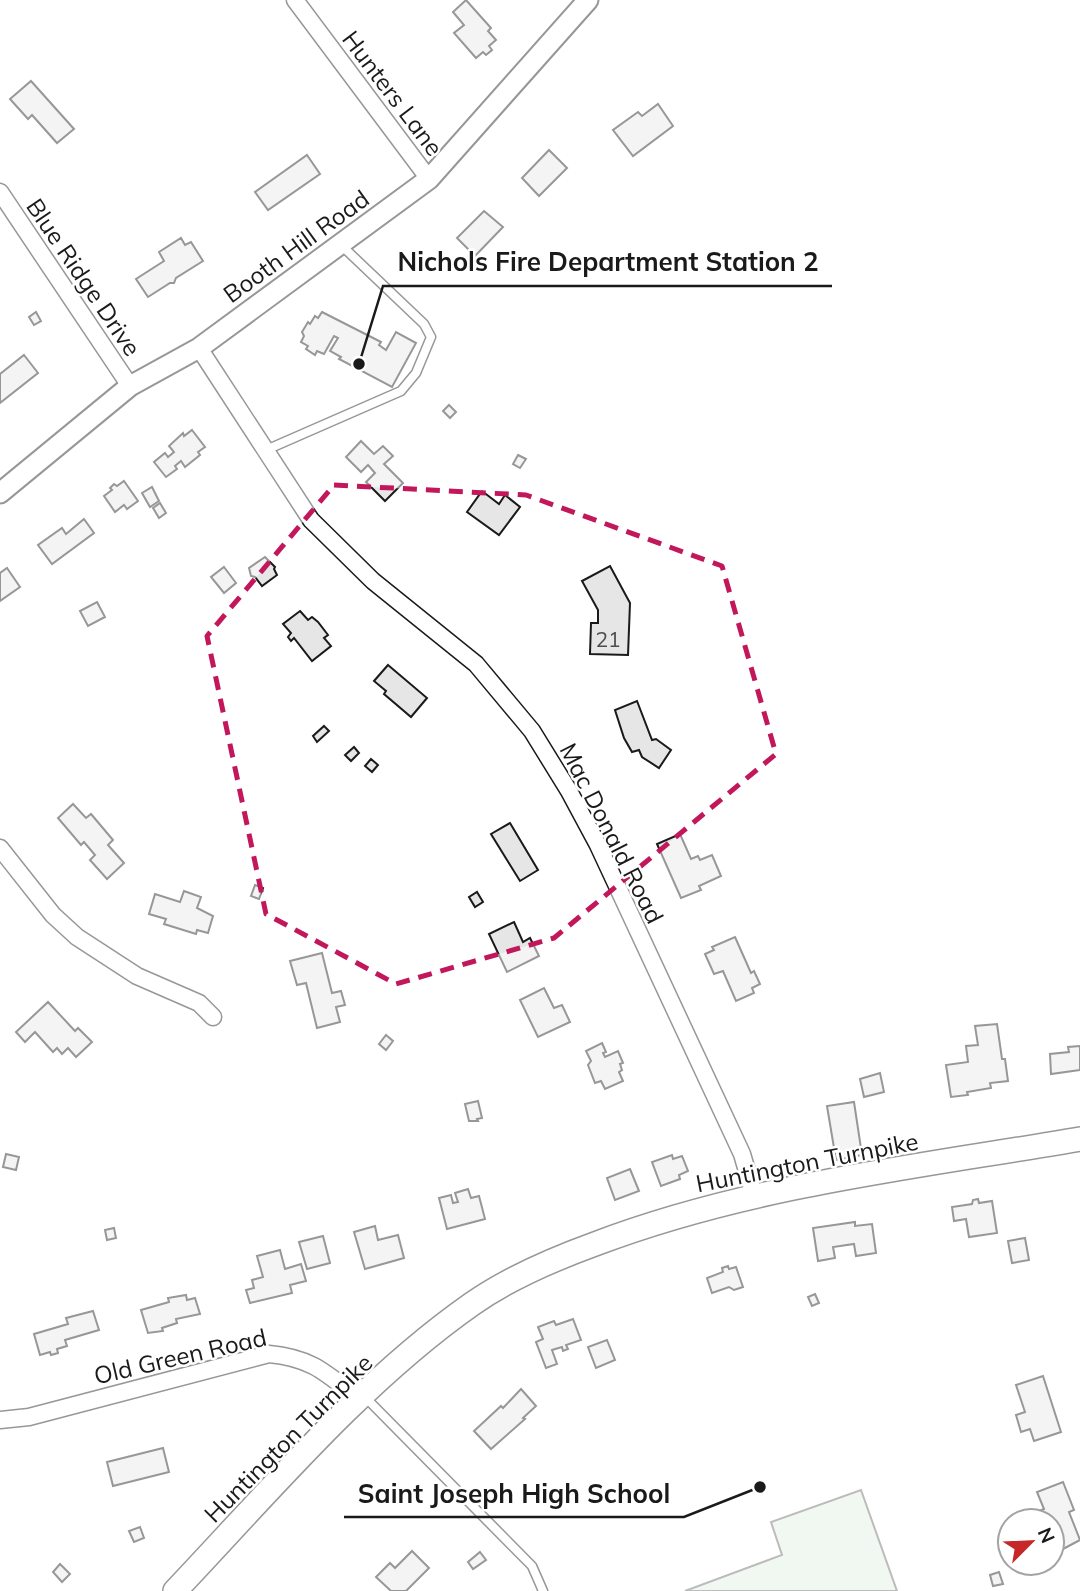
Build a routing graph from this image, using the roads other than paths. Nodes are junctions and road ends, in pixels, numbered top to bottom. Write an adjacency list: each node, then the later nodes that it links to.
1 (295, 0): 3 (street, Hunters Lane)
2 (588, 0): 3 (street, Booth Hill Road)
3 (429, 179): 5 (street, Booth Hill Road)
4 (0, 192): 7 (street, Blue Ridge Drive)
5 (340, 244): 6 (street, Booth Hill Road); 8 (lane)
6 (199, 348): 7 (street, Booth Hill Road); 8 (street, Mac Donald Road)
7 (130, 386): 9 (street, Booth Hill Road)
8 (266, 450): 13 (street, Mac Donald Road)
9 (0, 494)
10 (0, 848): 11 (street)
11 (213, 1017)
12 (1080, 1139): 13 (main road, Huntington Turnpike)
13 (754, 1195): 14 (main road, Huntington Turnpike)
14 (361, 1397): 15 (street, Old Green Road); 16 (main road, Huntington Turnpike); 17 (lane)
15 (0, 1420)
16 (175, 1591)
17 (543, 1591)

